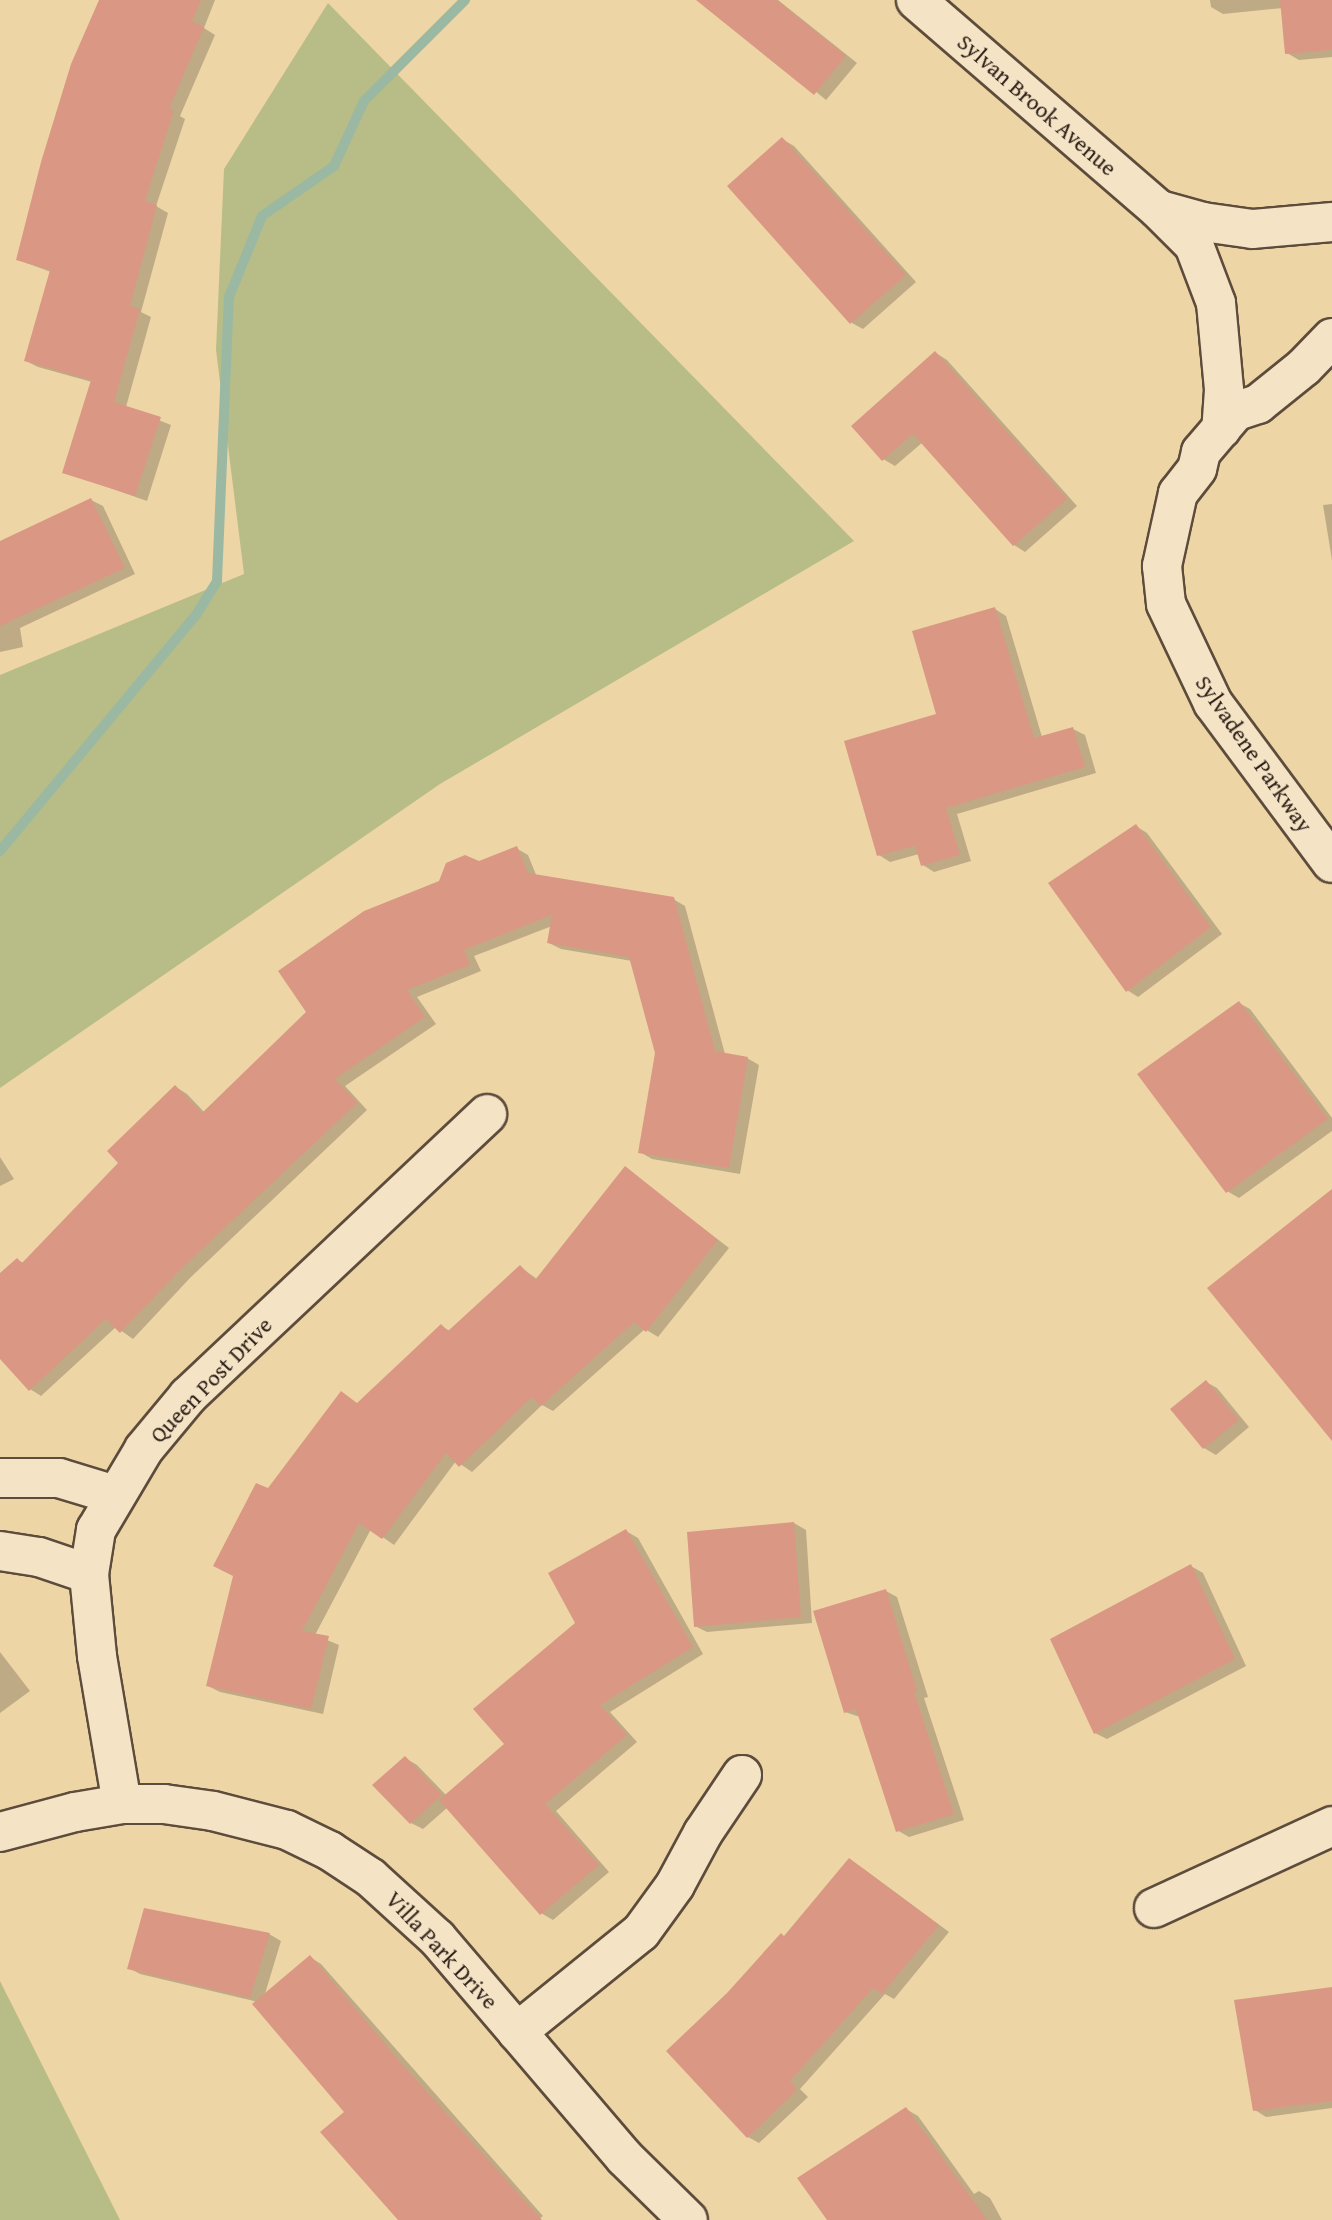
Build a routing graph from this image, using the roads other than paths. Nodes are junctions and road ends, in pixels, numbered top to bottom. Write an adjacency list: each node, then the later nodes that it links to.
1 (916, 0): 2 (street, Sylvan Brook Avenue)
2 (1158, 209): 3 (street, Sylvan Brook Avenue); 5 (street, Sylvan Brook Avenue)
3 (1332, 222)
4 (1332, 338): 5 (street, Sylvadene Parkway)
5 (1222, 429): 6 (street, Sylvadene Parkway)
6 (1332, 863)
7 (486, 1114): 9 (street, Queen Post Drive)
8 (0, 1478): 9 (street)
9 (115, 1496): 11 (street, Queen Post Drive)
10 (0, 1551): 11 (street)
11 (89, 1574): 13 (street, Queen Post Drive)
12 (742, 1775): 17 (street)
13 (122, 1804): 15 (street, Villa Park Drive); 17 (street, Villa Park Drive)
14 (1332, 1826): 16 (street)
15 (0, 1832)
16 (1154, 1908)
17 (517, 2032): 18 (street, Villa Park Drive)
18 (688, 2220)

